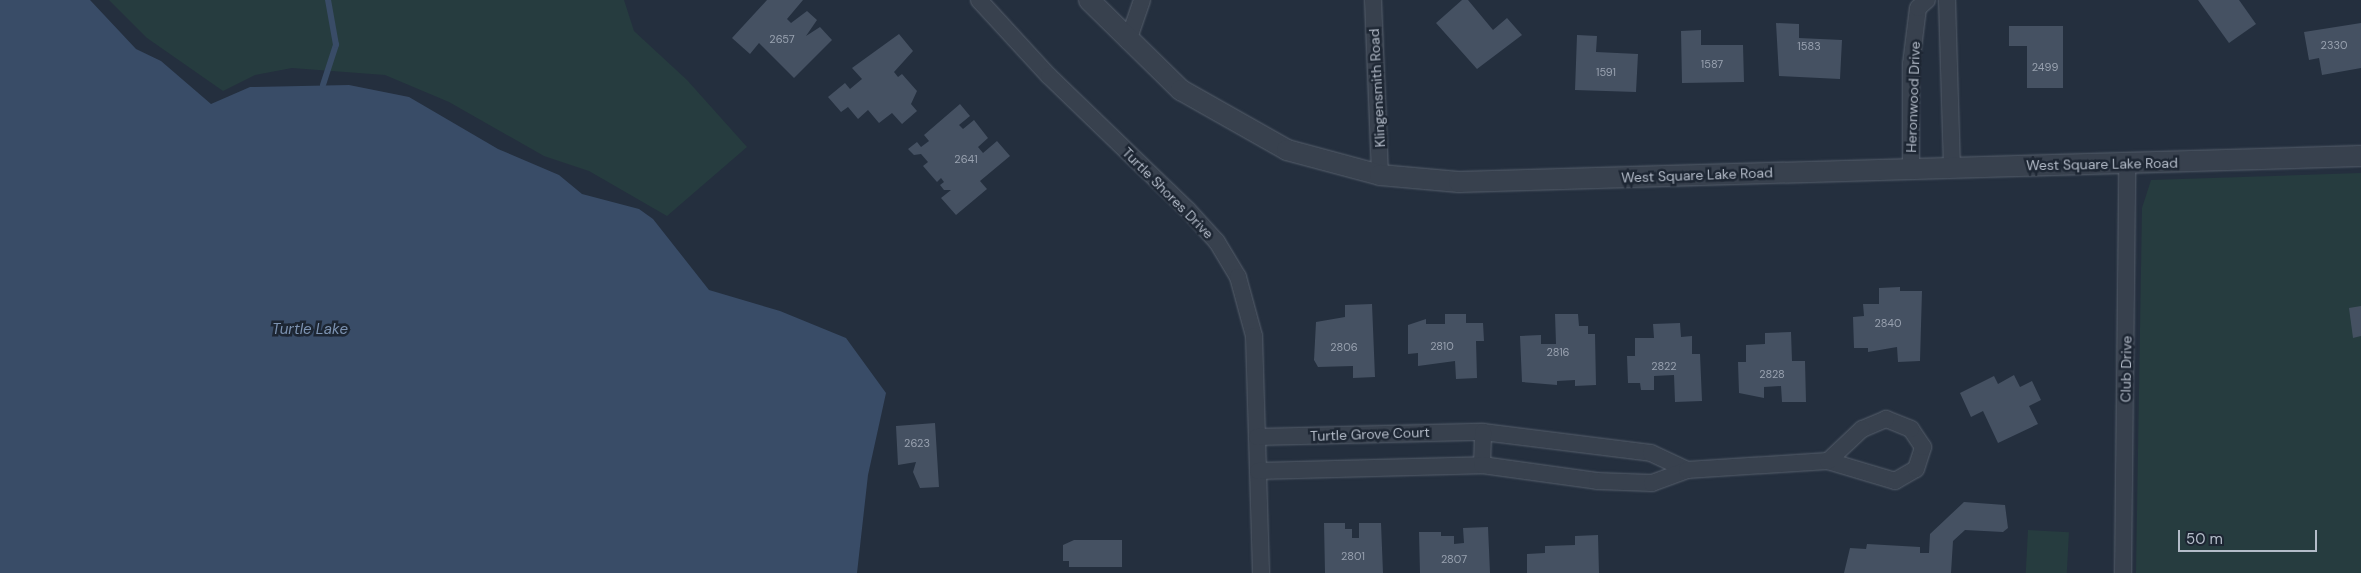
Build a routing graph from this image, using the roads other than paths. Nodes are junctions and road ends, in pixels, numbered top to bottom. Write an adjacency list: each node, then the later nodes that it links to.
1 (979, 0): 14 (street, Turtle Shores Drive)
2 (1089, 0): 7 (street, West Square Lake Road)
3 (1142, 0): 7 (street)
4 (1373, 0): 12 (street, Klingensmith Road)
5 (1927, 0): 11 (street, Heronwood Drive)
6 (1947, 0): 10 (street)
7 (1128, 41): 12 (street, West Square Lake Road)
8 (2361, 156): 9 (street, West Square Lake Road)
9 (2127, 164): 10 (street, West Square Lake Road); 20 (street, Club Drive)
10 (1952, 168): 11 (street, West Square Lake Road)
11 (1911, 169): 12 (street, West Square Lake Road)
12 (1380, 176)
13 (1483, 432): 14 (street, Turtle Grove Court); 16 (street); 17 (street, Turtle Grove Court)
14 (1257, 437): 18 (street, Turtle Shores Drive)
15 (1828, 461): 15 (street, Turtle Grove Court); 17 (street, Turtle Grove Court)
16 (1482, 465): 17 (street, Turtle Grove Court); 18 (street, Turtle Grove Court)
17 (1687, 470)
18 (1258, 472): 19 (street, Turtle Shores Drive)
19 (1261, 573)
20 (2123, 573)

